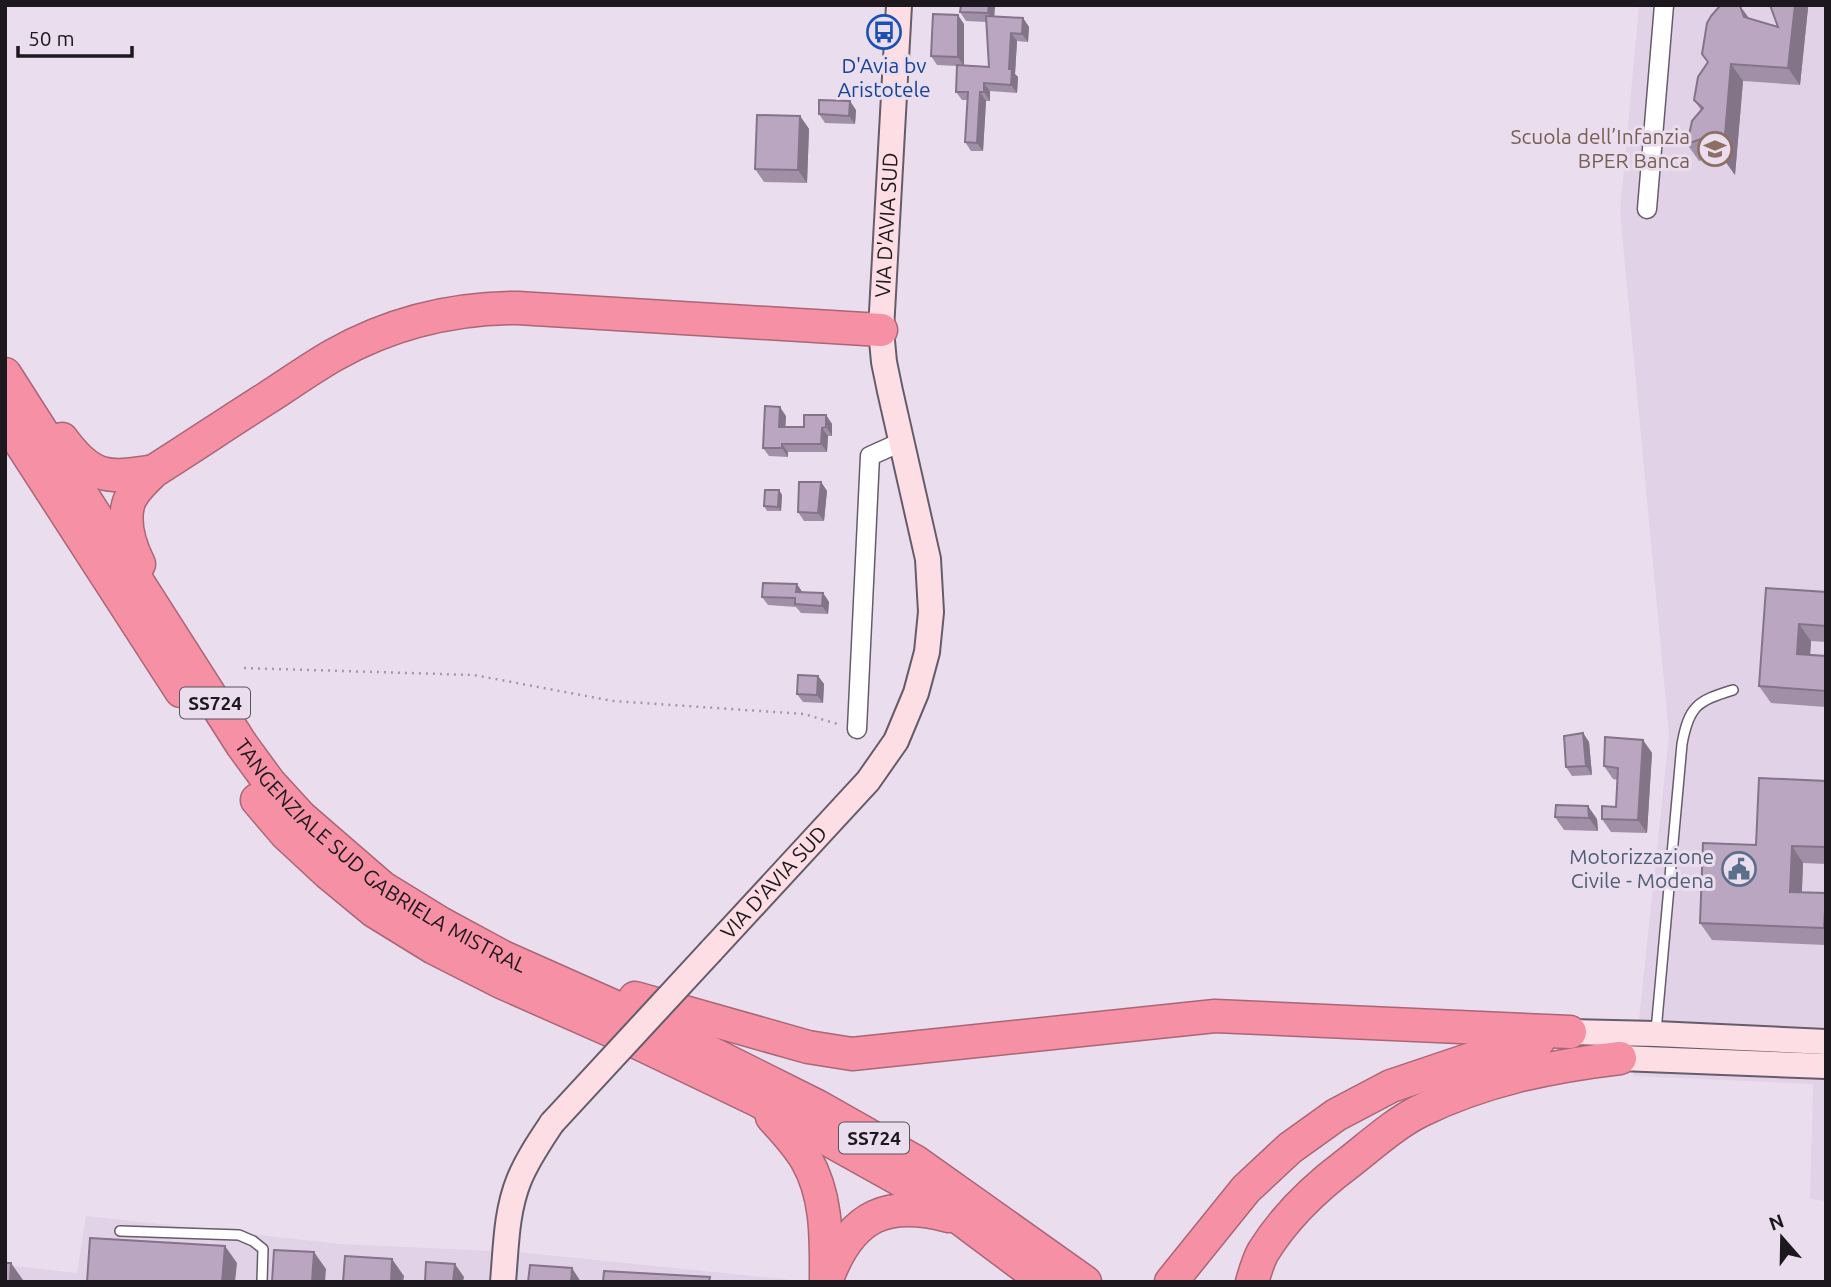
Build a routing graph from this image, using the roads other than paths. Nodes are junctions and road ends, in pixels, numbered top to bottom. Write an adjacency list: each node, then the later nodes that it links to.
1 (899, 5): 4 (street, VIA D'AVIA SUD)
2 (1664, 5): 3 (street)
3 (1647, 209)
4 (881, 330): 8 (street, VIA D'AVIA SUD); 9 (highway)
5 (5, 362): 9 (highway)
6 (5, 374): 10 (highway, TANGENZIALE SUD GABRIELA MISTRAL / SS724)
7 (5, 419): 14 (highway, TANGENZIALE SUD GABRIELA MISTRAL / SS724)
8 (901, 442): 12 (street); 25 (street, VIA D'AVIA SUD, bridge)
9 (154, 471): 10 (highway)
10 (190, 665): 13 (highway, TANGENZIALE SUD GABRIELA MISTRAL / SS724)
11 (1733, 690): 16 (lane)
12 (857, 729)
13 (503, 957): 14 (highway, TANGENZIALE SUD GABRIELA MISTRAL / SS724); 15 (highway)
14 (607, 1016): 21 (highway, SS724); 28 (highway, SS724)
15 (1570, 1032): 16 (street); 18 (highway)
16 (1656, 1034): 17 (street)
17 (1826, 1042)
18 (1480, 1056): 19 (highway); 29 (highway)
19 (1620, 1058): 20 (street); 30 (highway)
20 (1826, 1066)
21 (757, 1100): 22 (highway, SS724); 26 (highway)
22 (962, 1220): 26 (highway); 27 (highway, SS724)
23 (120, 1231): 24 (lane)
24 (262, 1282)
25 (503, 1282)
26 (826, 1282)
27 (1045, 1282)
28 (1085, 1282)
29 (1171, 1282)
30 (1252, 1282)

